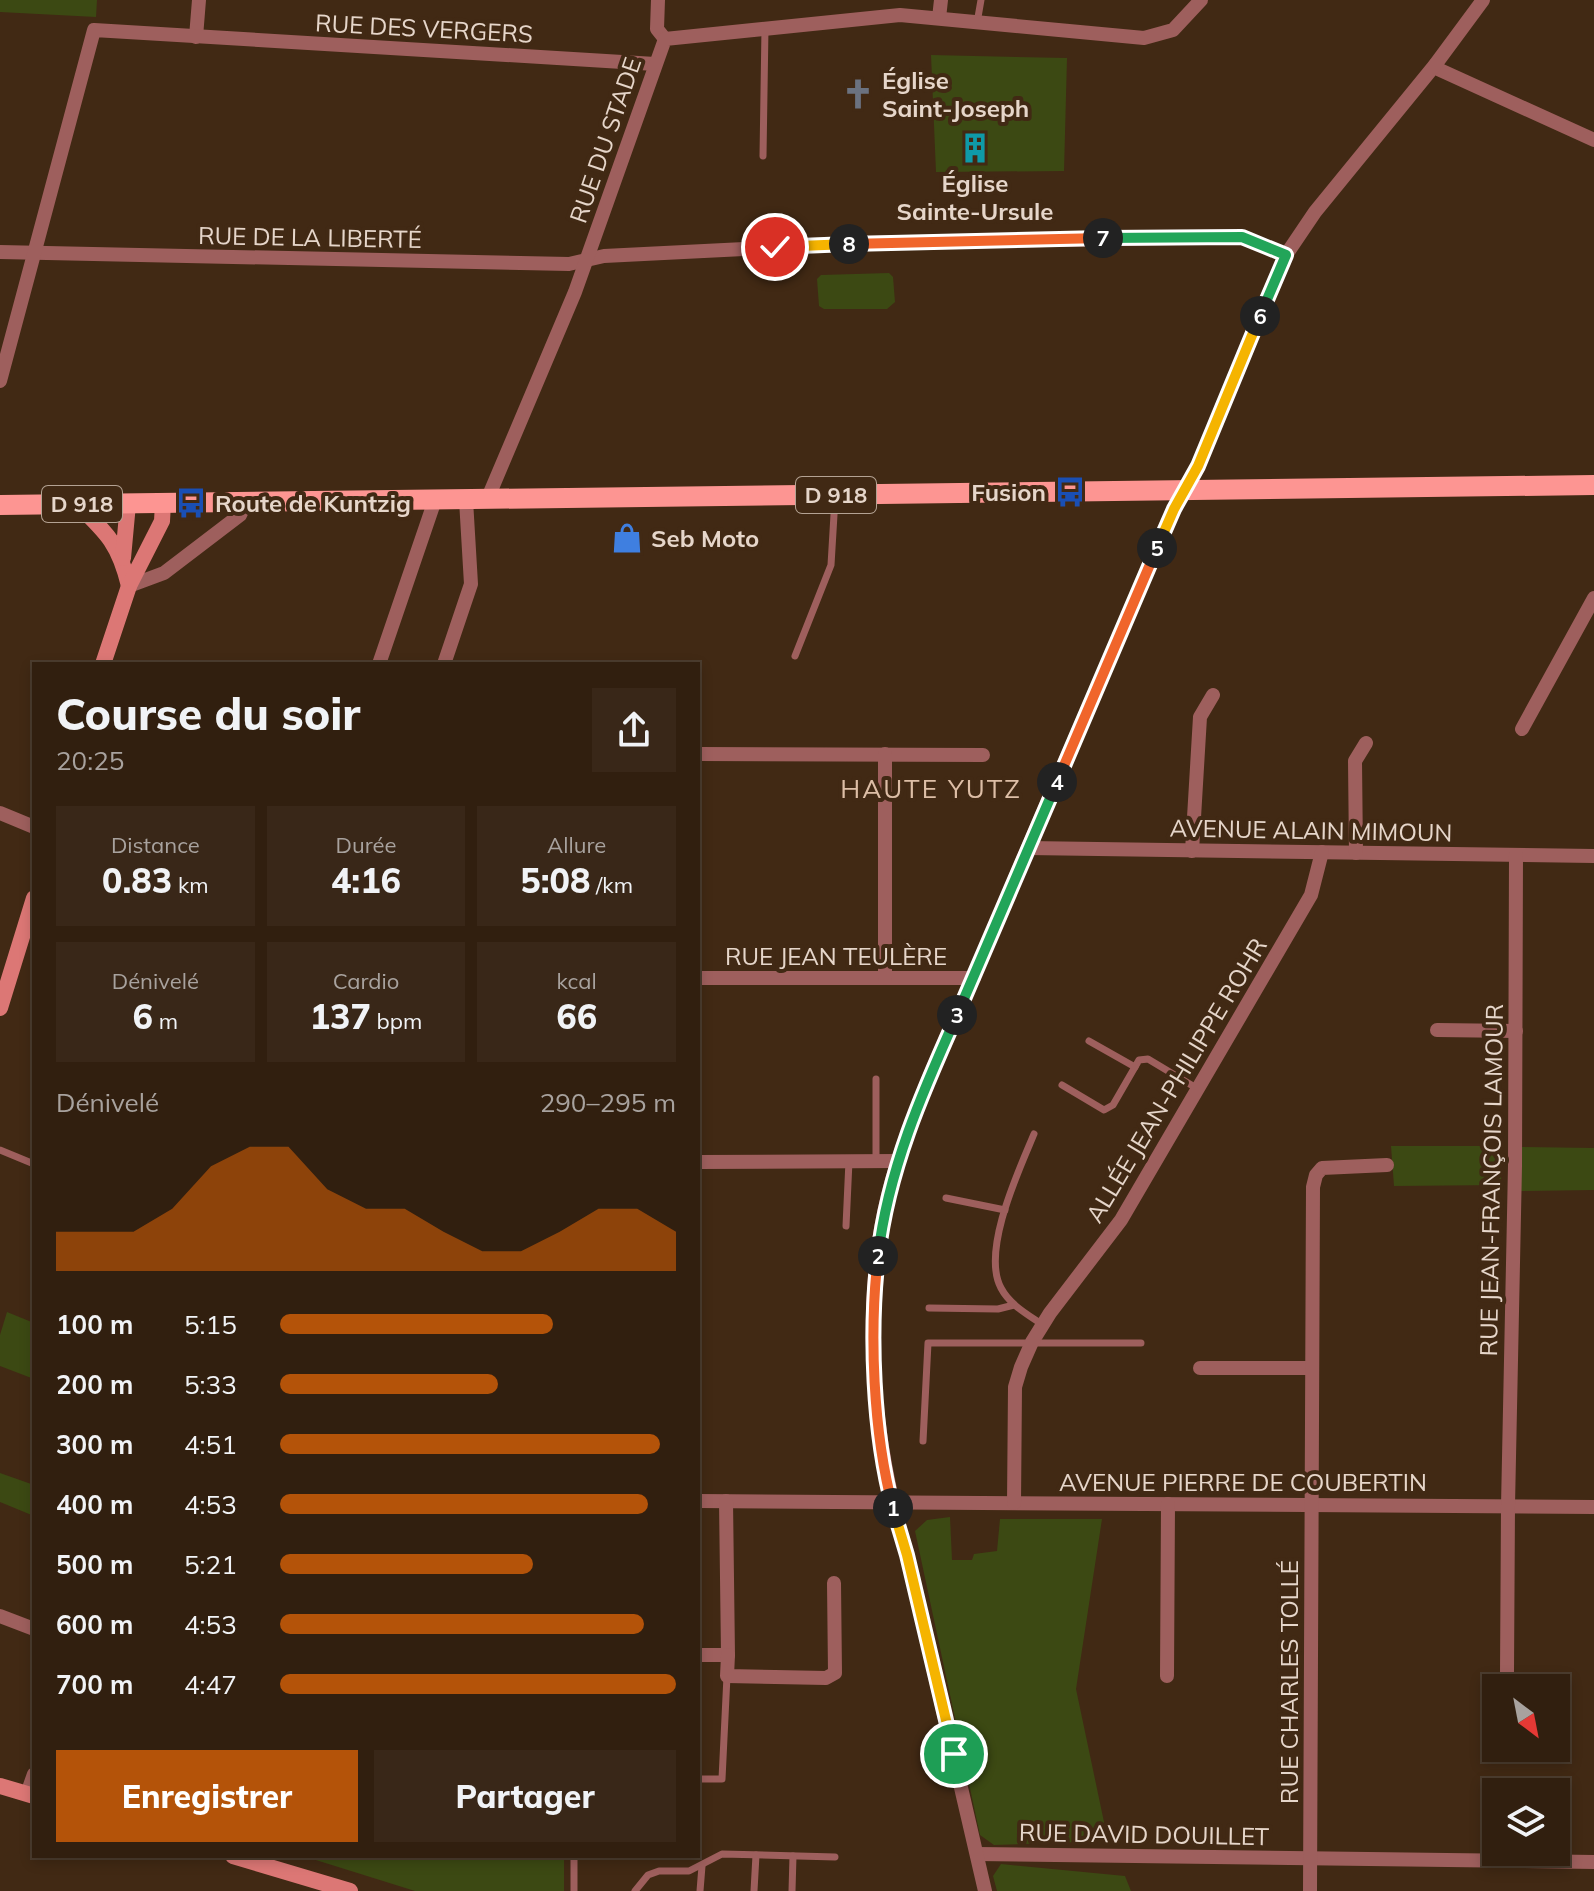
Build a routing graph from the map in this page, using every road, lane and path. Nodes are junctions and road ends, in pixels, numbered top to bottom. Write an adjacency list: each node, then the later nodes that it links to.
1 (199, 0): 10 (street)
2 (658, 0): 11 (street)
3 (941, 0): 7 (street)
4 (981, 0): 8 (lane)
5 (1201, 0): 8 (street, RUE DU STADE)
6 (1483, 0): 13 (street)
7 (939, 18): 8 (street, RUE DU STADE); 9 (street, RUE DU STADE)
8 (977, 23)
9 (765, 28): 11 (street, RUE DU STADE); 15 (lane)
10 (196, 37): 12 (street, RUE DES VERGERS); 17 (street, RUE DES VERGERS)
11 (665, 39): 12 (street, RUE DU STADE)
12 (655, 64): 19 (street, RUE DU STADE)
13 (1435, 65): 14 (street); 18 (street)
14 (1594, 140)
15 (763, 156)
16 (0, 252): 17 (street, RUE DE LA LIBERTÉ)
17 (34, 253): 19 (street, RUE DE LA LIBERTÉ); 20 (street)
18 (1286, 255): 19 (street, RUE DE LA LIBERTÉ); 22 (street)
19 (586, 261): 25 (street, RUE DU STADE)
20 (0, 381)
21 (1594, 485): 22 (main road, D 918)
22 (1186, 490): 23 (main road, D 918); 46 (street)
23 (835, 495): 25 (main road, D 918); 34 (lane)
24 (435, 500): 25 (main road, D 918); 26 (main road, D 918); 36 (street)
25 (476, 500): 37 (street)
26 (246, 502): 27 (main road, D 918); 32 (street)
27 (163, 503): 29 (main road, D 918); 32 (street)
28 (77, 504): 29 (main road, D 918); 30 (main road, D 918); 31 (street)
29 (128, 504): 31 (street)
30 (0, 505)
31 (123, 561): 32 (street)
32 (129, 586): 35 (street)
33 (1594, 598): 39 (street)
34 (795, 656)
35 (104, 662)
36 (380, 662)
37 (445, 662)
38 (1213, 695): 47 (street)
39 (1522, 729)
40 (1366, 743): 49 (street)
41 (700, 754): 42 (street)
42 (885, 754): 43 (street); 54 (street)
43 (983, 755)
44 (0, 813): 45 (street)
45 (32, 826)
46 (1028, 848): 47 (street, AVENUE ALAIN MIMOUN); 55 (street)
47 (1192, 851): 48 (street, AVENUE ALAIN MIMOUN)
48 (1322, 852): 49 (street, AVENUE ALAIN MIMOUN); 63 (street, ALLÉE JEAN-PHILIPPE ROHR)
49 (1356, 853): 50 (street, AVENUE ALAIN MIMOUN)
50 (1516, 855): 51 (street, AVENUE ALAIN MIMOUN); 58 (street, RUE JEAN-FRANÇOIS LAMOUR)
51 (1594, 856)
52 (32, 904): 56 (street)
53 (700, 978): 54 (street, RUE JEAN TEULÈRE)
54 (885, 978): 55 (street, RUE JEAN TEULÈRE)
55 (974, 978): 68 (street)
56 (0, 1008)
57 (1437, 1030): 58 (street)
58 (1516, 1031): 89 (street, RUE JEAN-FRANÇOIS LAMOUR)
59 (1089, 1041): 60 (lane)
60 (1135, 1067): 62 (lane); 63 (lane)
61 (876, 1079): 67 (lane)
62 (1062, 1085)
63 (1198, 1089): 77 (street, ALLÉE JEAN-PHILIPPE ROHR)
64 (1034, 1134): 73 (lane)
65 (0, 1150): 70 (lane)
66 (849, 1161): 67 (street); 69 (street); 74 (lane)
67 (876, 1161): 68 (street)
68 (897, 1161): 85 (street)
69 (700, 1162)
70 (32, 1163)
71 (1387, 1165): 81 (street, RUE CHARLES TOLLÉ)
72 (946, 1198): 73 (lane)
73 (1005, 1210): 75 (lane)
74 (846, 1226)
75 (1014, 1305): 76 (lane); 77 (lane)
76 (929, 1308)
77 (1043, 1325): 78 (street, ALLÉE JEAN-PHILIPPE ROHR)
78 (1032, 1342): 79 (lane); 82 (lane); 86 (street, ALLÉE JEAN-PHILIPPE ROHR)
79 (1141, 1343)
80 (1200, 1368): 81 (street)
81 (1311, 1368): 88 (street, RUE CHARLES TOLLÉ)
82 (923, 1441)
83 (700, 1501): 84 (street, AVENUE PIERRE DE COUBERTIN)
84 (726, 1501): 85 (street, AVENUE PIERRE DE COUBERTIN); 95 (street)
85 (892, 1502): 86 (street, AVENUE PIERRE DE COUBERTIN); 102 (street)
86 (1014, 1503): 87 (street, AVENUE PIERRE DE COUBERTIN)
87 (1168, 1504): 88 (street, AVENUE PIERRE DE COUBERTIN); 98 (street)
88 (1311, 1505): 89 (street, AVENUE PIERRE DE COUBERTIN); 108 (street, RUE CHARLES TOLLÉ)
89 (1508, 1506): 90 (street, AVENUE PIERRE DE COUBERTIN); 96 (street, RUE JEAN-FRANÇOIS LAMOUR)
90 (1594, 1507)
91 (834, 1583): 97 (street)
92 (0, 1616): 93 (street)
93 (32, 1628)
94 (700, 1655): 95 (street)
95 (728, 1655): 97 (street)
96 (1507, 1673)
97 (727, 1676): 99 (lane)
98 (1167, 1676)
99 (700, 1779)
100 (0, 1786): 101 (street)
101 (30, 1795)
102 (977, 1854): 108 (street, RUE DAVID DOUILLET); 117 (street)
103 (756, 1855): 104 (lane); 110 (lane); 115 (lane)
104 (793, 1856): 105 (lane); 116 (lane)
105 (835, 1857)
106 (240, 1858): 111 (street)
107 (574, 1858): 112 (lane)
108 (1310, 1859): 109 (street, RUE DAVID DOUILLET); 118 (street, RUE CHARLES TOLLÉ)
109 (1594, 1862)
110 (702, 1866): 113 (lane); 114 (lane)
111 (350, 1891)
112 (574, 1891)
113 (635, 1891)
114 (700, 1891)
115 (754, 1891)
116 (792, 1891)
117 (985, 1891)
118 (1310, 1891)

